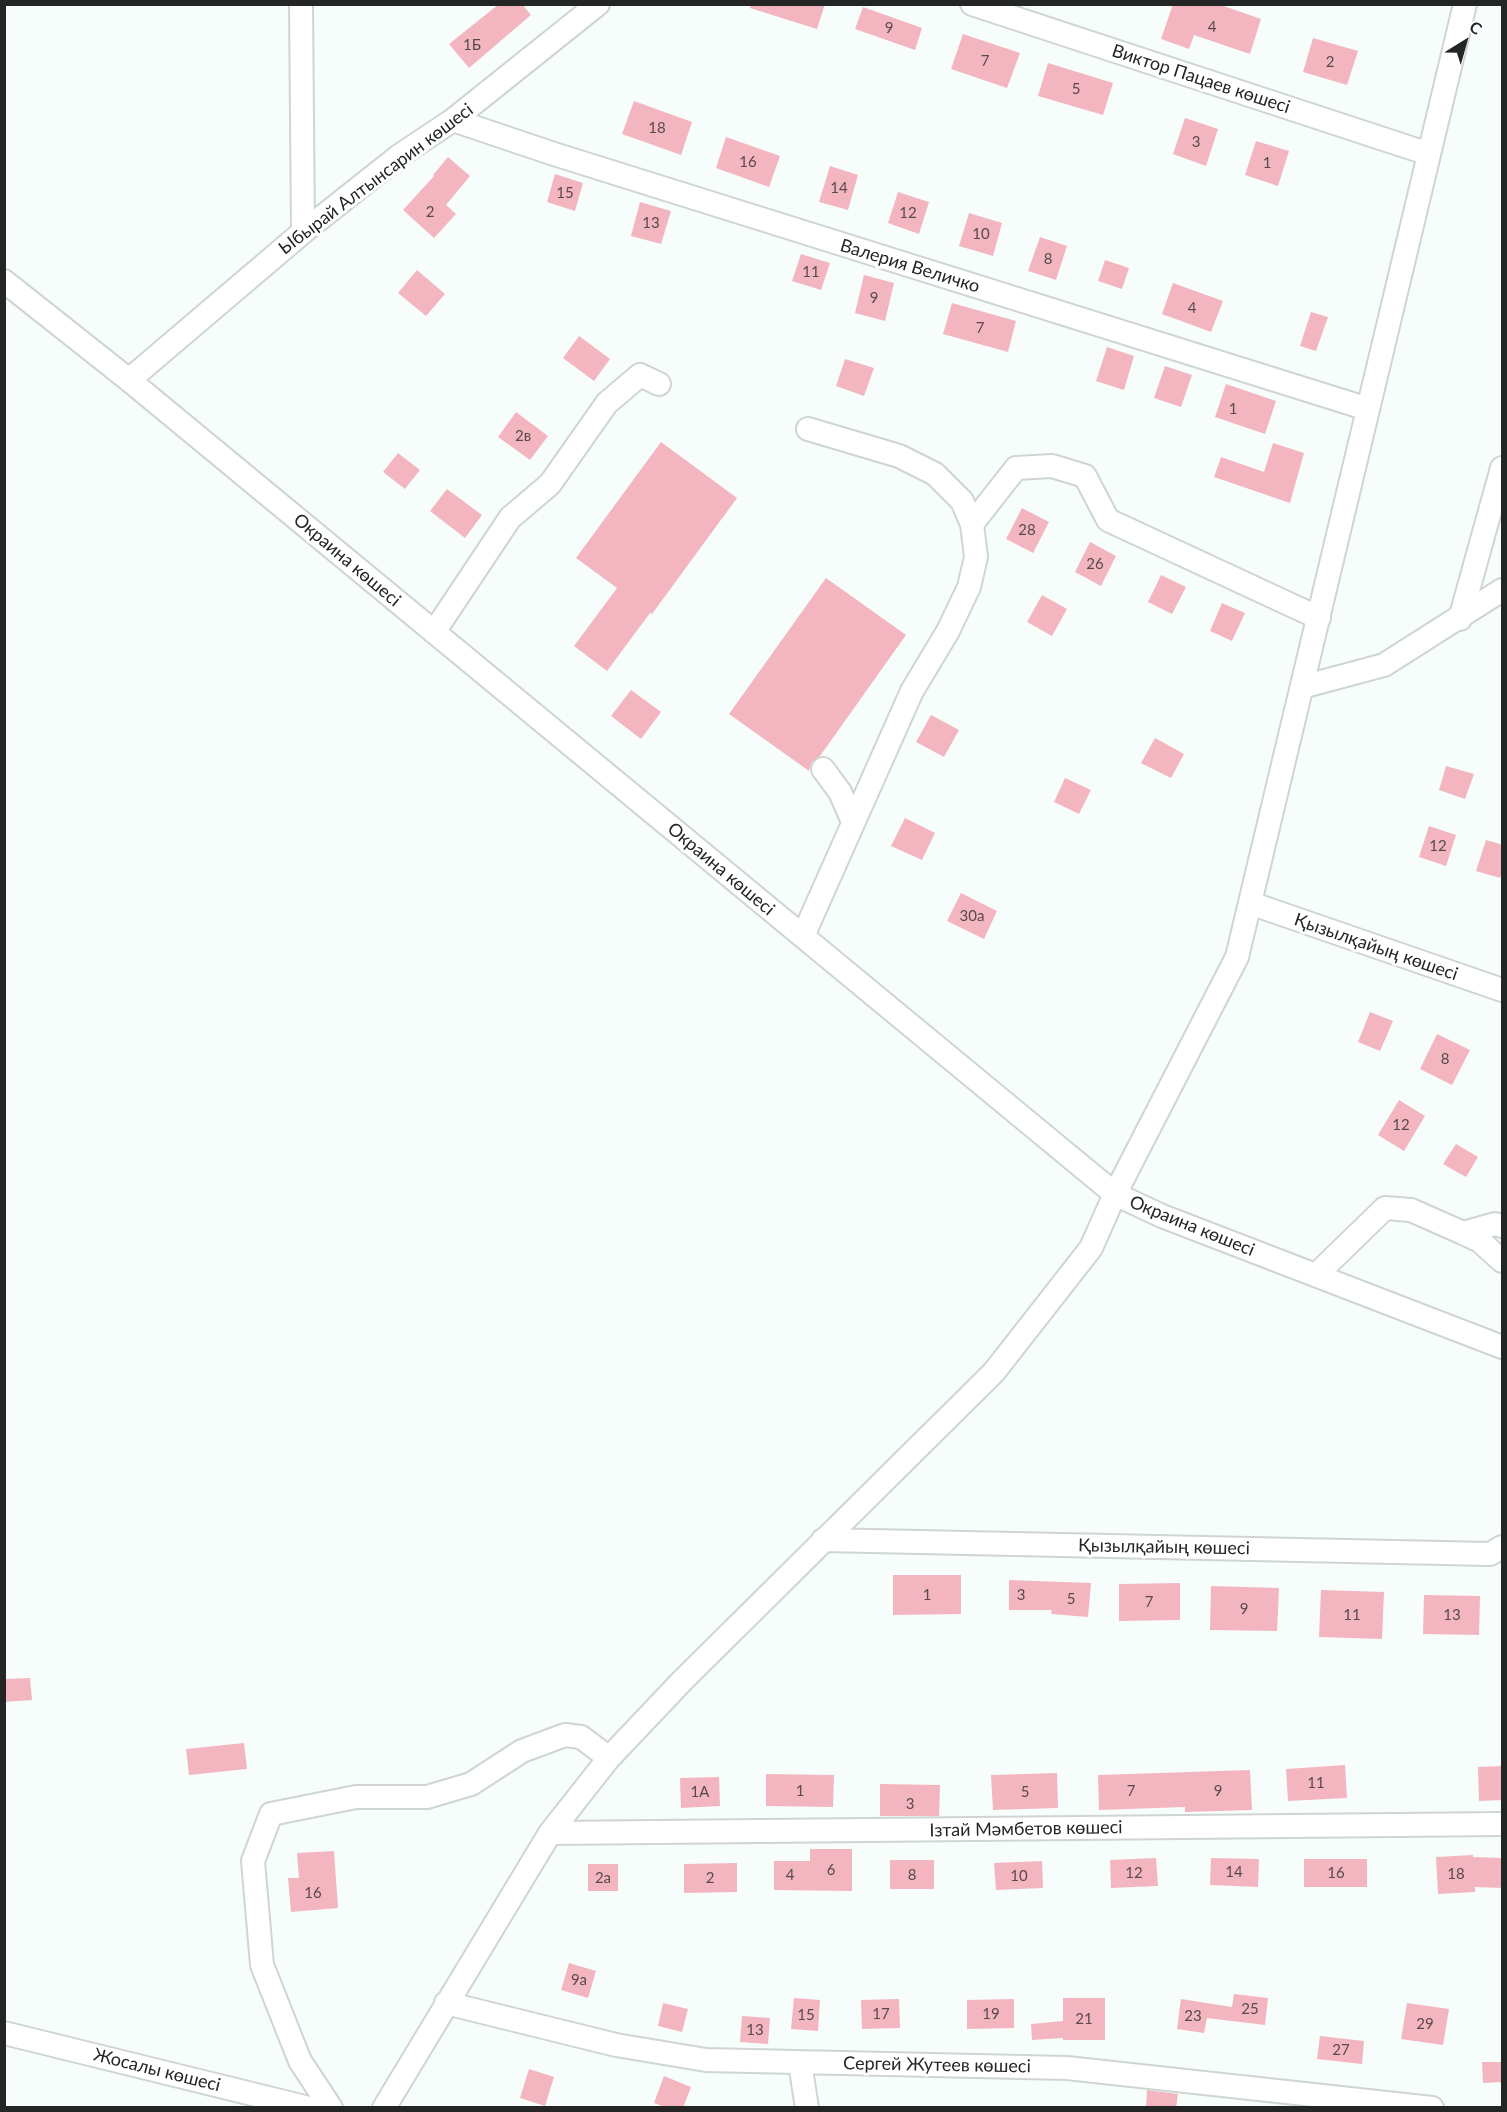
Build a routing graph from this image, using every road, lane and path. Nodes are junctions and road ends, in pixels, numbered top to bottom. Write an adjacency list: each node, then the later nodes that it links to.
1 (301, 4): 7 (street)
2 (598, 4): 5 (street, Ыбырай Алтынсарин көшесі)
3 (972, 4): 6 (street, Виктор Пацаев көшесі)
4 (1465, 4): 6 (street)
5 (453, 120): 7 (street, Ыбырай Алтынсарин көшесі); 11 (street, Валерия Величко)
6 (1430, 154): 11 (street)
7 (303, 232): 9 (street, Ыбырай Алтынсарин көшесі)
8 (4, 281): 9 (street, Окраина көшесі)
9 (129, 380): 18 (street, Окраина көшесі)
10 (659, 384): 18 (street)
11 (1368, 409): 16 (street)
12 (808, 429): 14 (street)
13 (1503, 468): 17 (street)
14 (972, 524): 16 (street); 21 (street)
15 (1498, 599): 17 (street)
16 (1318, 618): 19 (street)
17 (1460, 619): 19 (street)
18 (434, 632): 23 (street, Окраина көшесі)
19 (1302, 687): 22 (street)
20 (823, 769): 21 (street)
21 (853, 822): 23 (street)
22 (1250, 903): 24 (street, Қызылқайың көшесі); 25 (street)
23 (803, 936): 25 (street, Окраина көшесі)
24 (1503, 990)
25 (1115, 1194): 29 (street, Окраина көшесі); 31 (street)
26 (1503, 1226): 27 (street)
27 (1462, 1233): 28 (street); 29 (street)
28 (1503, 1261)
29 (1316, 1275): 30 (street, Окраина көшесі)
30 (1503, 1347)
31 (823, 1540): 32 (street, Қызылқайың көшесі); 33 (street)
32 (1503, 1547)
33 (609, 1758): 35 (street); 41 (street)
34 (1503, 1824): 35 (street, Ізтай Мәмбетов көшесі)
35 (550, 1833): 36 (street)
36 (446, 2003): 38 (street, Сергей Жутеев көшесі); 39 (street)
37 (4, 2033): 40 (street, Жосалы көшесі)
38 (800, 2063): 42 (street); 43 (street, Сергей Жутеев көшесі)
39 (380, 2107)
40 (309, 2108)
41 (331, 2108)
42 (807, 2108)
43 (1432, 2108)

